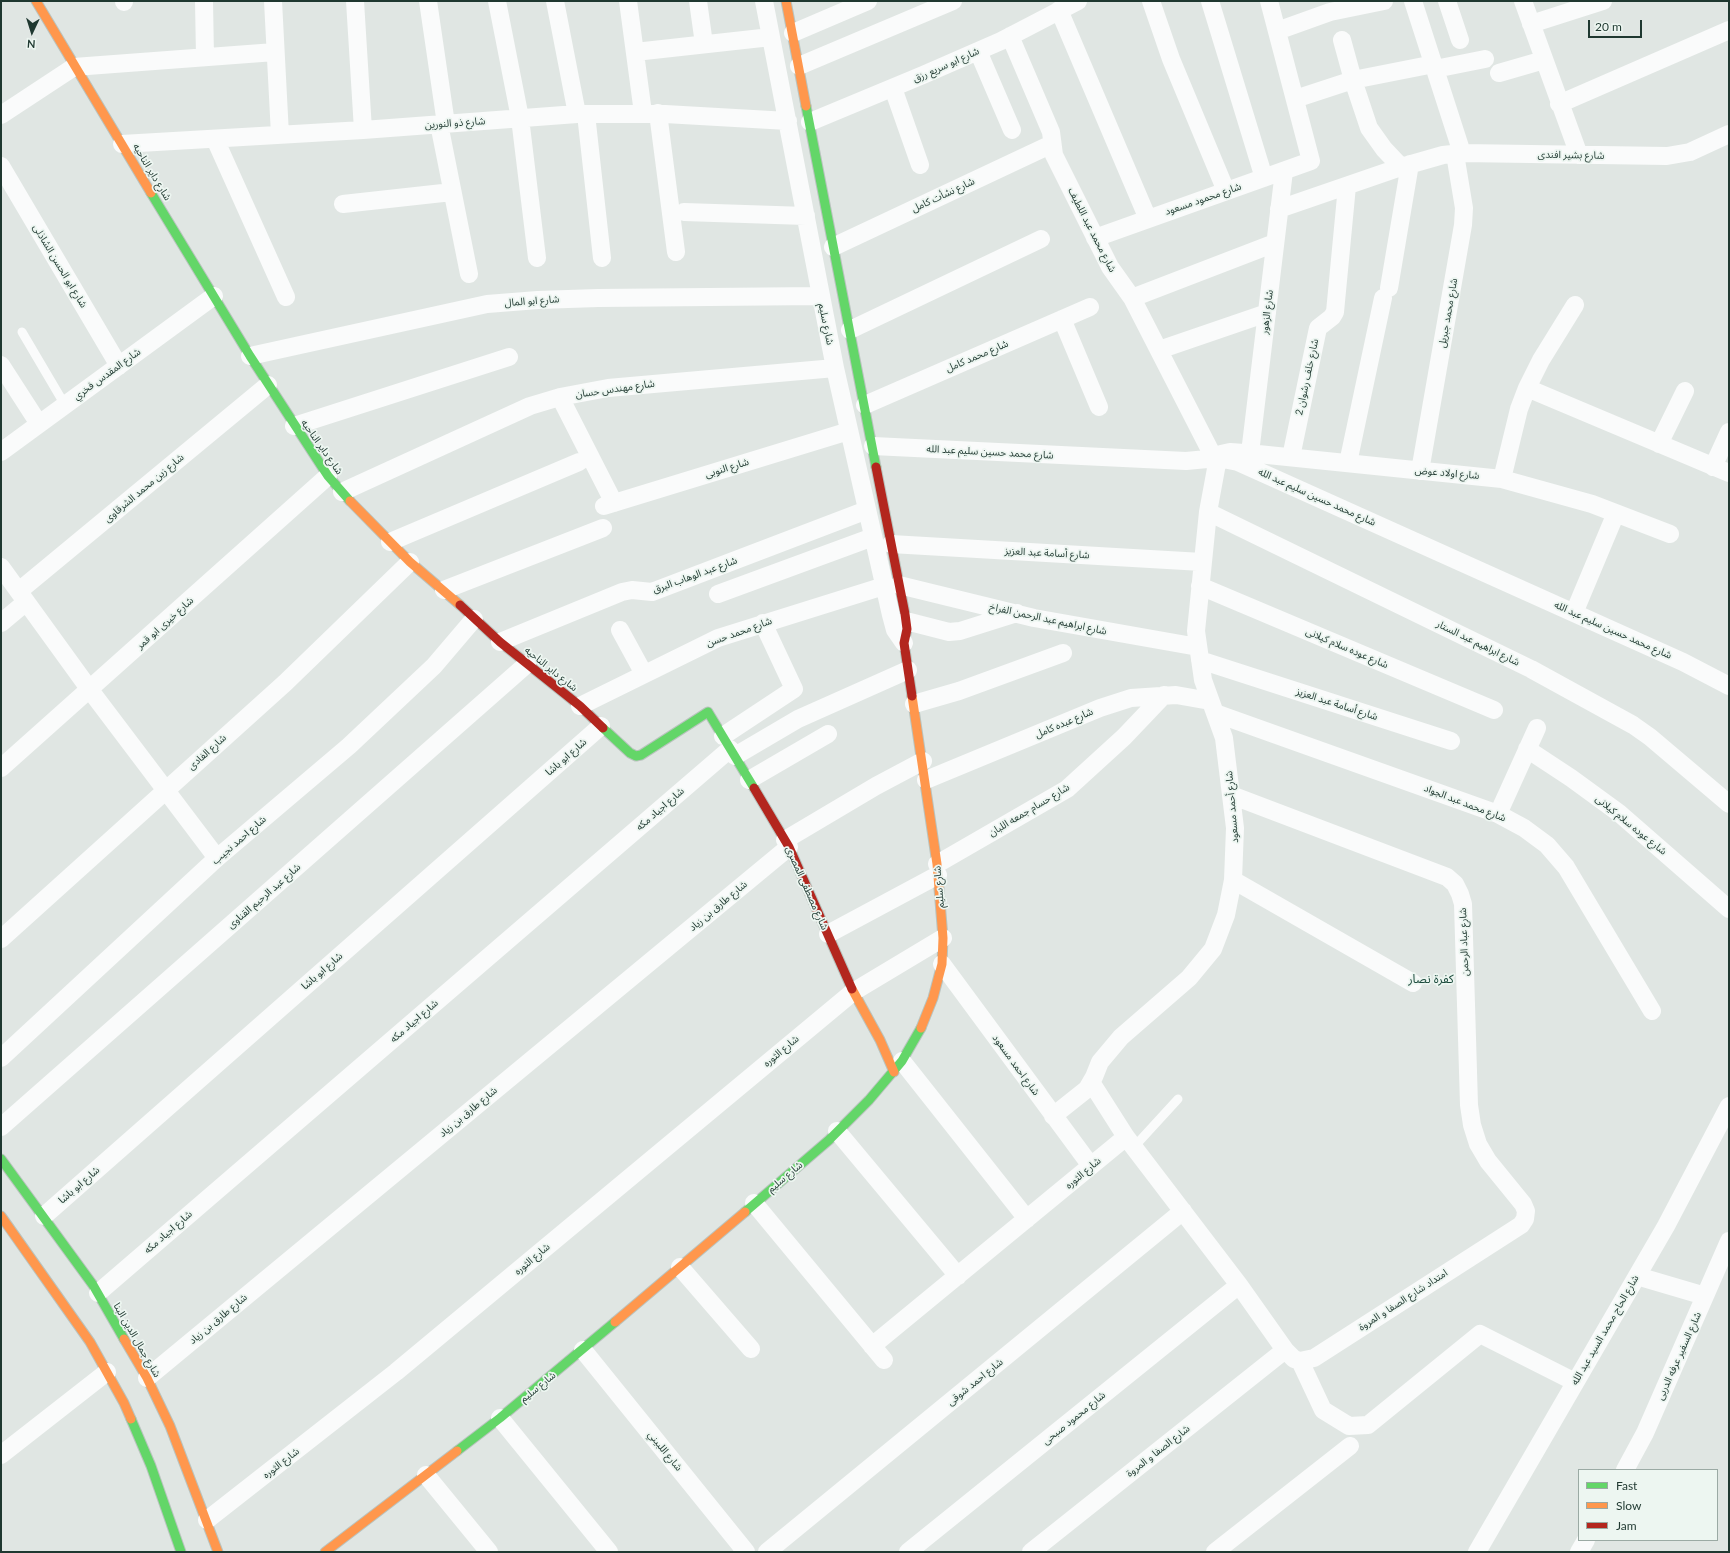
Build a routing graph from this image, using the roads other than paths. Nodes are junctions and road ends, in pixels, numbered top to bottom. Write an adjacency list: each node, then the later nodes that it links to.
1 (36, 1): 41 (street, شارع داير الناحيه)
2 (204, 1): 37 (street)
3 (273, 1): 35 (street)
4 (355, 1): 55 (street)
5 (428, 1): 54 (street)
6 (497, 1): 51 (street)
7 (555, 1): 49 (street)
8 (628, 1): 36 (street)
9 (698, 1): 33 (street)
10 (764, 1): 30 (street, شارع سليم)
11 (786, 1): 28 (street, شارع سليم)
12 (868, 1): 28 (street)
13 (953, 1): 40 (street)
14 (1078, 1): 24 (street, شارع ابو سريع رزق)
15 (1150, 1): 71 (street)
16 (1210, 1): 68 (street)
17 (1269, 1): 27 (street)
18 (1384, 1): 23 (street)
19 (1413, 1): 42 (street, شارع محمد جبريل)
20 (1447, 1): 32 (street)
21 (1523, 1): 25 (street)
22 (1603, 1): 25 (street)
23 (1328, 7): 27 (street)
24 (1059, 10): 29 (street, شارع ابو سريع رزق); 76 (street)
25 (1531, 24): 39 (street)
26 (1729, 30): 47 (street)
27 (1277, 31): 46 (street)
28 (793, 34): 40 (street, شارع سليم)
29 (1010, 36): 34 (street, شارع ابو سريع رزق); 61 (street, شارع محمد عبد اللطيف)
30 (771, 37): 33 (street); 52 (street, شارع سليم)
31 (1342, 40): 44 (street)
32 (1460, 40)
33 (704, 44): 36 (street)
34 (978, 51): 45 (street, شارع ابو سريع رزق); 56 (street)
35 (275, 52): 37 (street); 58 (street)
36 (635, 52): 48 (street)
37 (205, 57): 41 (street)
38 (1485, 59): 42 (street)
39 (1544, 60): 43 (street); 47 (street)
40 (799, 66): 53 (street, شارع سليم)
41 (74, 67): 50 (street); 60 (street, شارع داير الناحيه)
42 (1434, 67): 44 (street); 62 (street, شارع محمد جبريل)
43 (1499, 73)
44 (1353, 80): 46 (street); 65 (street)
45 (893, 88): 53 (street, شارع ابو سريع رزق); 64 (street)
46 (1295, 100): 67 (street, شارع محمود مسعود)
47 (1559, 104): 63 (street)
48 (651, 113): 49 (street, شارع ذو النورين); 52 (street, شارع ذو النورين); 81 (street)
49 (581, 114): 51 (street, شارع ذو النورين); 83 (street)
50 (1, 115)
51 (520, 118): 54 (street, شارع ذو النورين); 82 (street)
52 (788, 121): 75 (street, شارع سليم)
53 (810, 122): 80 (street, شارع سليم)
54 (442, 124): 55 (street, شارع ذو النورين); 70 (street)
55 (363, 130): 58 (street, شارع ذو النورين)
56 (1012, 130)
57 (1729, 134): 63 (street, شارع بشير افندى)
58 (280, 135): 59 (street, شارع ذو النورين)
59 (215, 139): 60 (street, شارع ذو النورين); 87 (street)
60 (122, 144): 85 (street, شارع داير الناحيه)
61 (1052, 144): 77 (street, شارع محمد عبد اللطيف); 80 (street, شارع نشأت كامل)
62 (1458, 153): 63 (street, شارع بشير افندى); 65 (street, شارع بشير افندى); 121 (street, شارع محمد جبريل)
63 (1579, 155)
64 (920, 165)
65 (1406, 165): 69 (street, شارع بشير افندى); 119 (street)
66 (1, 166): 99 (street, شارع ابو الحسن الشاذلى)
67 (1284, 171): 68 (street, شارع محمود مسعود); 73 (street, شارع الزهور)
68 (1264, 178): 71 (street, شارع محمود مسعود)
69 (1347, 186): 73 (street, شارع بشير افندى); 116 (street, شارع خلف رشوان 2)
70 (452, 192): 72 (street); 84 (street)
71 (1226, 192): 76 (street, شارع محمود مسعود)
72 (343, 204)
73 (1279, 209): 79 (street, شارع الزهور)
74 (684, 212): 75 (street)
75 (806, 216): 86 (street, شارع سليم)
76 (1148, 219): 77 (street, شارع محمود مسعود)
77 (1095, 238): 88 (street, شارع محمد عبد اللطيف)
78 (1041, 239): 93 (street)
79 (1275, 243): 88 (street); 91 (street, شارع الزهور)
80 (833, 247): 93 (street, شارع سليم)
81 (676, 252)
82 (537, 258)
83 (602, 258)
84 (469, 274)
85 (214, 296): 96 (street, شارع داير الناحيه); 99 (street, شارع المقدس فخري)
86 (820, 296): 96 (street, شارع ابو المال); 100 (street, شارع سليم)
87 (286, 297)
88 (1132, 298): 95 (street, شارع محمد عبد اللطيف)
89 (1575, 305): 102 (street)
90 (1090, 307): 92 (street, شارع محمد كامل)
91 (1267, 313): 95 (street); 115 (street, شارع الزهور)
92 (1062, 319): 106 (street, شارع محمد كامل); 107 (street)
93 (850, 330): 106 (street, شارع سليم)
94 (22, 332): 105 (lane)
95 (1159, 350): 117 (street, شارع محمد عبد اللطيف)
96 (250, 356): 101 (street, شارع داير الناحيه)
97 (509, 357): 109 (street)
98 (1, 365): 108 (street)
99 (119, 366): 105 (street, شارع المقدس فخري)
100 (835, 368): 104 (street, شارع مهندس حسان); 110 (street, شارع سليم)
101 (268, 385): 109 (street, شارع داير الناحيه); 140 (street, شارع زين محمد الشرقاوى)
102 (1527, 388): 112 (street); 123 (street)
103 (1685, 391): 112 (street)
104 (560, 397): 110 (street, شارع النوبى); 124 (street, شارع مهندس حسان)
105 (65, 405): 108 (street, شارع المقدس فخري)
106 (864, 405): 113 (street, شارع سليم)
107 (1099, 407)
108 (39, 424): 114 (street, شارع المقدس فخري)
109 (294, 426): 122 (street, شارع داير الناحيه)
110 (849, 431): 125 (street, شارع سليم)
111 (1729, 432): 120 (street)
112 (1659, 444): 120 (street)
113 (873, 446): 117 (street, شارع محمد حسين سليم عبد الله); 132 (street, شارع سليم)
114 (1, 452)
115 (1250, 454): 116 (street, شارع اولاد عوض); 117 (street, شارع اولاد عوض)
116 (1291, 457): 119 (street, شارع اولاد عوض)
117 (1216, 458): 126 (street, شارع أحمد مسعود); 142 (street, شارع محمد حسين سليم عبد الله)
118 (579, 462): 131 (street)
119 (1348, 463): 121 (street, شارع اولاد عوض)
120 (1721, 470)
121 (1420, 471): 123 (street, شارع اولاد عوض)
122 (328, 476): 124 (street, شارع داير الناحيه); 156 (street, شارع خيرى ابو قمر)
123 (1502, 479): 127 (street, شارع اولاد عوض)
124 (342, 492): 131 (street, شارع داير الناحيه)
125 (867, 510): 130 (street, شارع سليم); 148 (street, شارع عبد الوهاب البرق)
126 (1208, 512): 134 (street, شارع أحمد مسعود); 175 (street, شارع ابراهيم عبد الستار)
127 (1616, 513): 129 (street, شارع اولاد عوض); 142 (street)
128 (603, 528): 138 (street)
129 (1670, 534)
130 (873, 537): 136 (street, شارع سليم); 139 (street)
131 (390, 542): 133 (street, شارع داير الناحيه)
132 (891, 544): 134 (street, شارع أسامة عبد العزيز); 136 (street, شارع سليم)
133 (410, 562): 138 (street, شارع داير الناحيه); 173 (street, شارع الفادى)
134 (1202, 562): 137 (street, شارع أحمد مسعود)
135 (1, 567): 140 (street)
136 (892, 585): 141 (street, شارع ابراهيم عبد الرحمن الفراخ); 144 (street, شارع سليم); 146 (street, شارع محمد حسن); 149 (street, شارع سليم)
137 (1200, 586): 151 (street, شارع أحمد مسعود); 161 (street, شارع عوده سلام كيلانى)
138 (444, 590): 143 (street, شارع داير الناحيه)
139 (718, 594)
140 (23, 597): 145 (street, شارع زين محمد الشرقاوى); 156 (street)
141 (1017, 613): 144 (street); 151 (street, شارع ابراهيم عبد الرحمن الفراخ)
142 (1574, 613): 155 (street, شارع محمد حسين سليم عبد الله)
143 (474, 619): 148 (street, شارع داير الناحيه); 178 (street, شارع احمد نجيب)
144 (906, 621): 149 (street, شارع سليم)
145 (1, 623)
146 (763, 623): 154 (street, شارع محمد حسن); 167 (street)
147 (620, 630): 154 (street)
148 (500, 642): 152 (street, شارع داير الناحيه)
149 (904, 643): 153 (street, شارع سليم)
150 (1063, 653): 158 (street)
151 (1199, 654): 160 (street, شارع أحمد مسعود); 166 (street, شارع أسامة عبد العزيز)
152 (527, 664): 159 (street, شارع داير الناحيه); 195 (street, شارع عبد الرحيم القناوى)
153 (908, 670): 158 (street, شارع سليم); 167 (street)
154 (644, 674): 159 (street, شارع محمد حسن)
155 (1729, 686)
156 (90, 690): 170 (street, شارع خيرى ابو قمر); 173 (street)
157 (1164, 695): 160 (street, شارع عبده كامل); 172 (street, شارع عبده كامل); 179 (street, شارع حسام جمعه اللبان)
158 (914, 704): 169 (street, شارع سليم)
159 (580, 706): 163 (street, شارع داير الناحيه)
160 (1213, 707): 174 (street, شارع أحمد مسعود); 176 (street, شارع محمد عبد الجواد)
161 (1494, 710)
162 (708, 712): 163 (street, شارع داير الناحيه); 167 (street, شارع مصطفى المصرى)
163 (601, 726): 203 (street, شارع ابو باشا)
164 (1537, 728): 168 (street)
165 (828, 734): 171 (street)
166 (1451, 741)
167 (729, 747): 171 (street, شارع مصطفى المصرى); 211 (street, شارع اجياد مكه)
168 (1527, 749): 176 (street); 181 (street, شارع عوده سلام كيلانى)
169 (923, 761): 172 (street, شارع سليم); 177 (street, شارع طارق بن زياد)
170 (1, 768)
171 (749, 780): 177 (street, شارع مصطفى المصرى)
172 (926, 780): 179 (street, شارع سليم)
173 (165, 791): 178 (street); 184 (street, شارع الفادى)
174 (1231, 795): 180 (street, شارع أحمد مسعود); 205 (street, شارع عباد الرحمن)
175 (1729, 804)
176 (1498, 814): 188 (street, شارع محمد عبد الجواد)
177 (787, 843): 182 (street, شارع مصطفى المصرى); 220 (street, شارع طارق بن زياد)
178 (217, 858): 189 (street, شارع احمد نجيب)
179 (937, 869): 182 (street, شارع حسام جمعه اللبان); 183 (street, شارع سليم)
180 (1233, 880): 186 (street); 191 (street, شارع أحمد مسعود)
181 (1729, 909)
182 (828, 934): 187 (street, شارع مصطفى المصرى)
183 (943, 938): 185 (street, شارع سليم); 187 (street, شارع الثوره)
184 (1, 939)
185 (942, 964): 190 (street, شارع سليم); 194 (street, شارع احمد مسعود)
186 (1413, 983)
187 (853, 992): 190 (street, شارع مصطفى المصرى); 227 (street, شارع الثوره)
188 (1652, 1011)
189 (1, 1058)
190 (898, 1067): 196 (street, شارع سليم); 204 (street)
191 (1091, 1082): 194 (street, شارع أحمد مسعود); 197 (street)
192 (1178, 1099): 197 (lane)
193 (1729, 1106): 209 (street, شارع الحاج محمد السيد عبد الله)
194 (1053, 1116): 199 (street, شارع احمد مسعود)
195 (1, 1127)
196 (837, 1131): 200 (street, شارع سليم); 208 (street)
197 (1130, 1142): 199 (street, شارع الثوره); 201 (street)
198 (1, 1159): 203 (street, شارع جمال الدين البنا)
199 (1091, 1166): 204 (street, شارع الثوره)
200 (754, 1203): 207 (street, شارع سليم); 213 (street)
201 (1183, 1211): 210 (street); 235 (street, شارع احمد شوقى)
202 (1, 1216): 219 (street)
203 (44, 1216): 211 (street, شارع جمال الدين البنا)
204 (1027, 1219): 208 (street, شارع الثوره)
205 (1520, 1225): 218 (street, امتداد شارع الصفا و المروة)
206 (1729, 1241): 212 (street, شارع السفير عرفه الدربى)
207 (680, 1266): 214 (street); 215 (street, شارع سليم)
208 (958, 1276): 213 (street, شارع الثوره)
209 (1637, 1276): 212 (street); 221 (street, شارع الحاج محمد السيد عبد الله)
210 (1239, 1285): 216 (street); 236 (street, شارع محمود صبحى)
211 (98, 1293): 220 (street, شارع جمال الدين البنا)
212 (1705, 1296): 225 (street, شارع السفير عرفه الدربى)
213 (872, 1346): 217 (street)
214 (751, 1349)
215 (583, 1350): 222 (street, شارع سليم); 234 (street, شارع اللبيني)
216 (1286, 1350): 218 (street); 237 (street, شارع الصفا و المروة)
217 (884, 1360)
218 (1300, 1361): 221 (street)
219 (107, 1372): 224 (street); 229 (street)
220 (147, 1378): 227 (street, شارع جمال الدين البنا)
221 (1574, 1382): 239 (street, شارع الحاج محمد السيد عبد الله)
222 (500, 1418): 226 (street, شارع سليم); 233 (street)
223 (1350, 1446): 238 (street)
224 (1, 1455)
225 (1626, 1469)
226 (426, 1475): 231 (street, شارع سليم); 232 (street)
227 (207, 1520): 230 (street, شارع جمال الدين البنا)
228 (1585, 1541): 240 (street)
229 (181, 1552)
230 (218, 1552)
231 (325, 1552)
232 (489, 1552)
233 (609, 1552)
234 (746, 1552)
235 (767, 1552)
236 (908, 1552)
237 (1031, 1552)
238 (1215, 1552)
239 (1477, 1552)
240 (1579, 1552)

